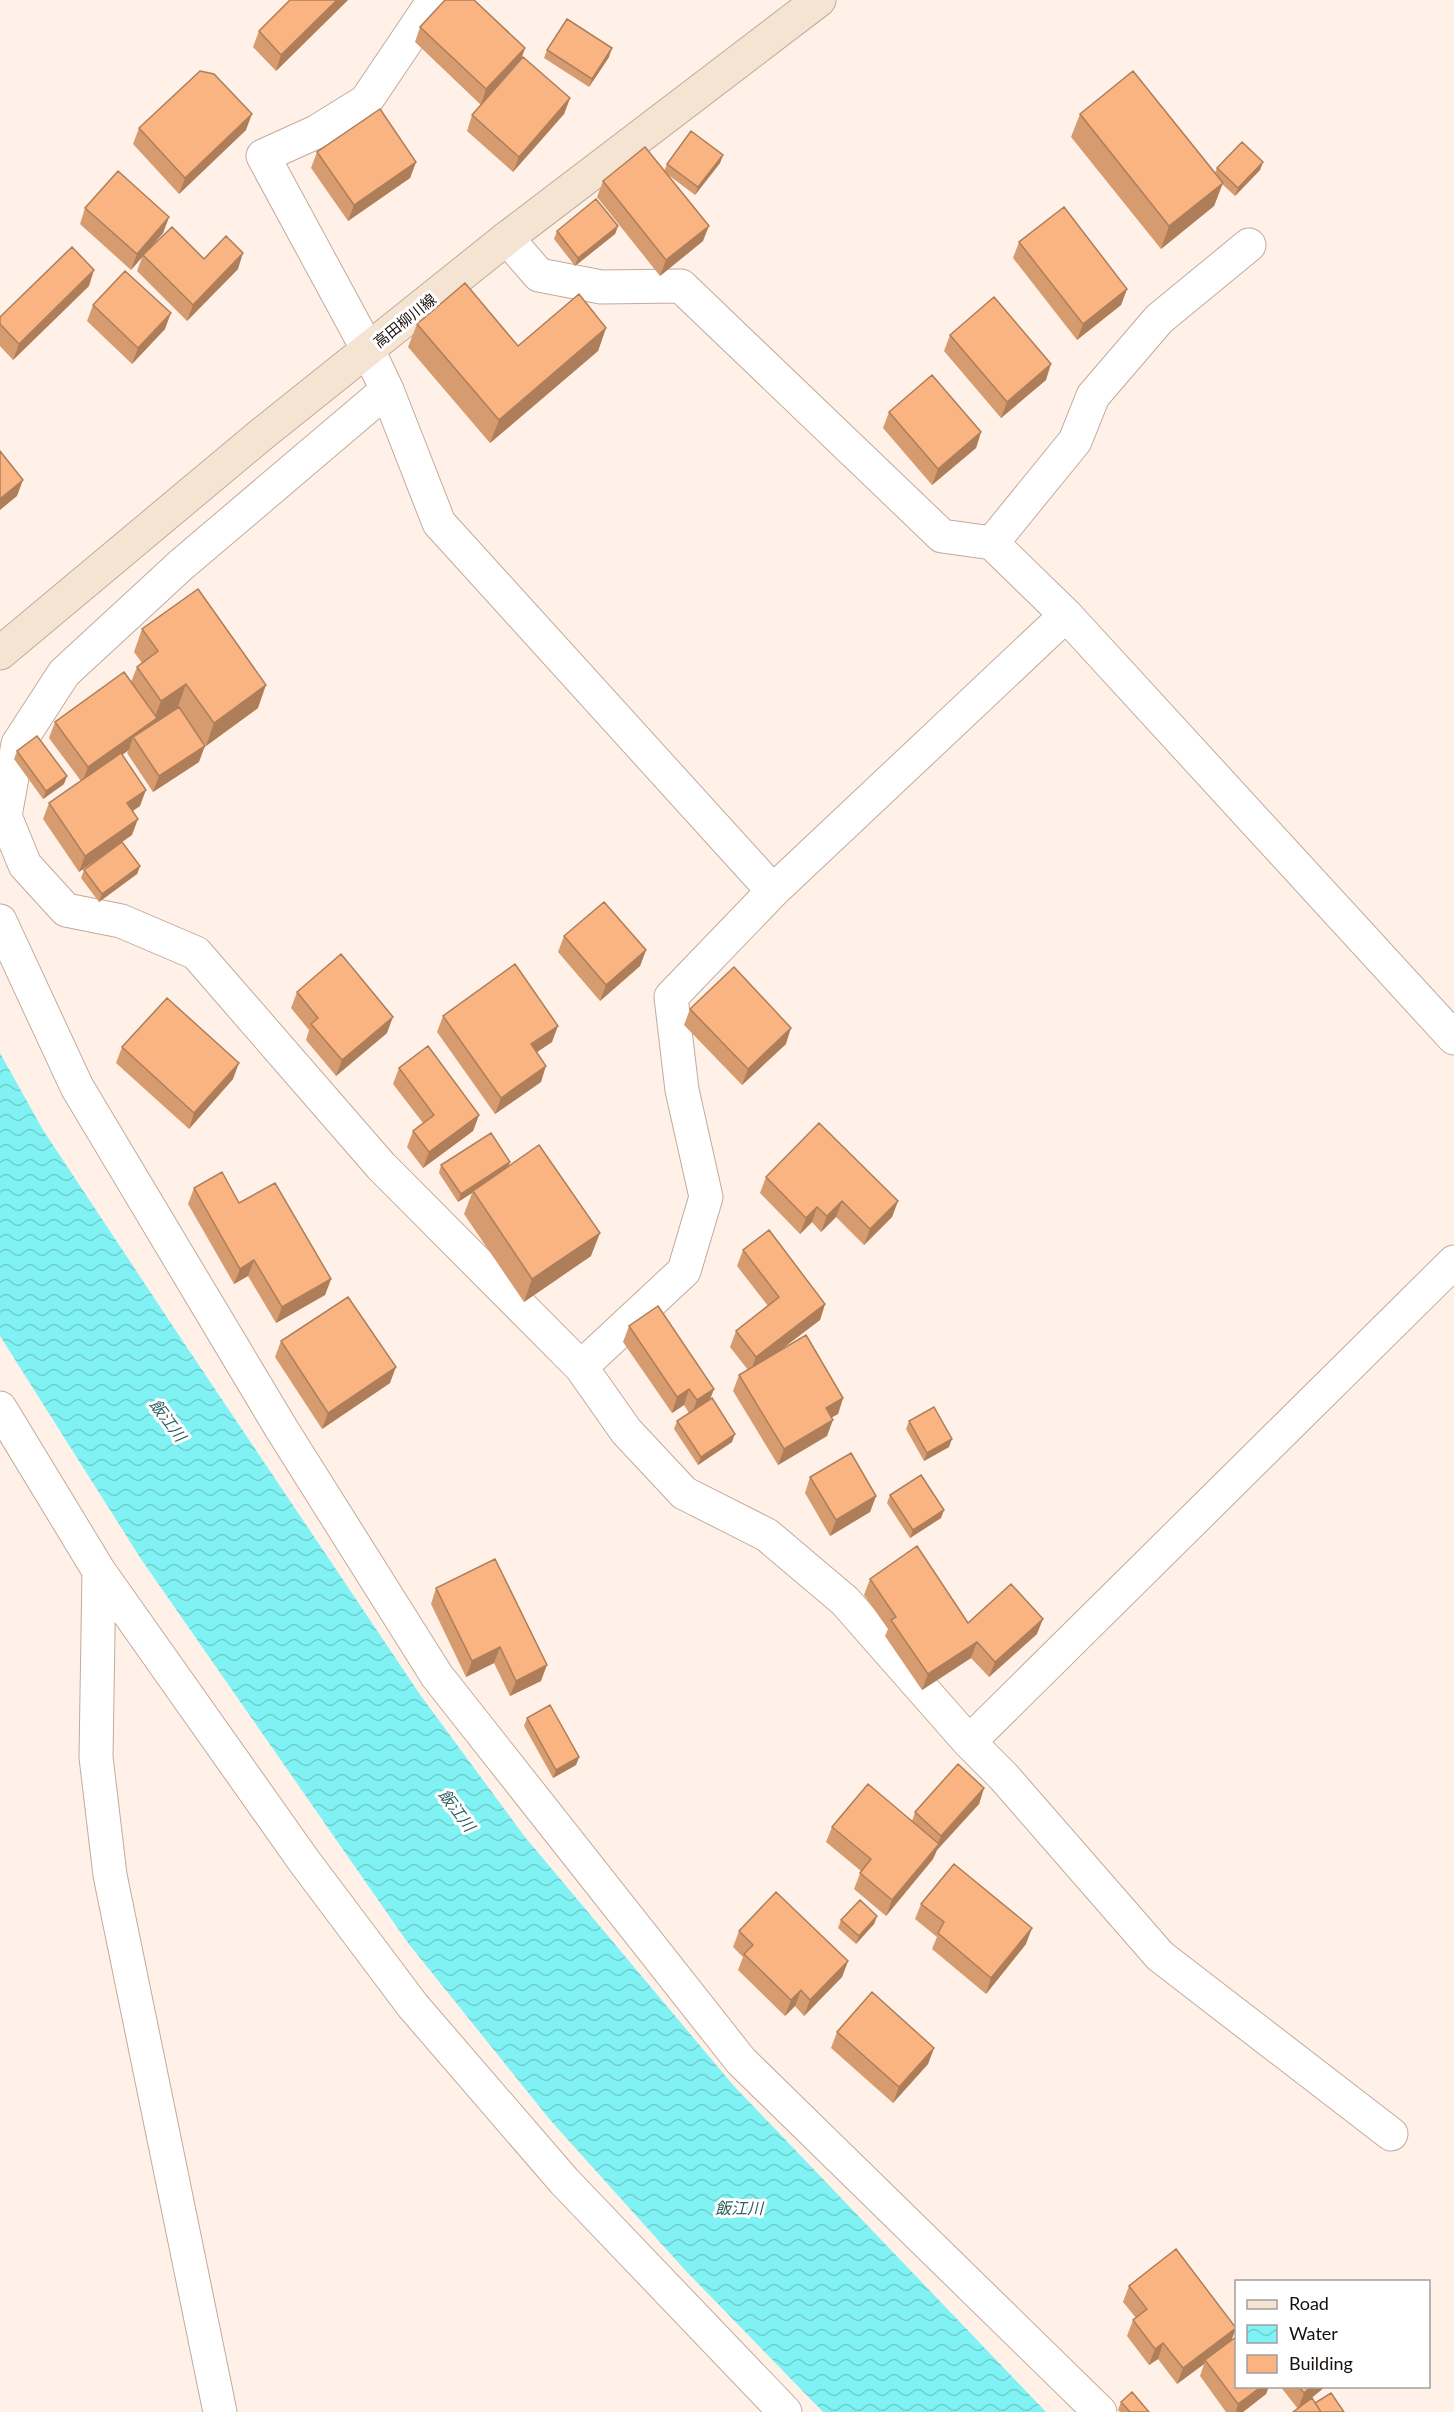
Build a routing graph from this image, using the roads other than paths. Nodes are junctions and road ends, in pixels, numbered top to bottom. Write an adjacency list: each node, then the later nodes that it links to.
1 (434, 0): 5 (street)
2 (819, 0): 3 (main road, 高田柳川線)
3 (507, 238): 5 (main road, 高田柳川線); 7 (street)
4 (1249, 245): 7 (street)
5 (368, 350): 6 (street); 9 (main road, 高田柳川線)
6 (387, 390): 10 (street); 14 (street)
7 (992, 543): 8 (street)
8 (1066, 615): 10 (street); 12 (street)
9 (0, 653)
10 (773, 891): 14 (street)
11 (0, 921): 21 (street)
12 (1454, 1038)
13 (1454, 1262): 17 (street)
14 (581, 1367): 17 (street)
15 (0, 1408): 16 (street)
16 (99, 1571): 19 (street); 20 (street)
17 (969, 1742): 18 (street)
18 (1391, 2134)
19 (220, 2412)
20 (785, 2412)
21 (1100, 2412)

